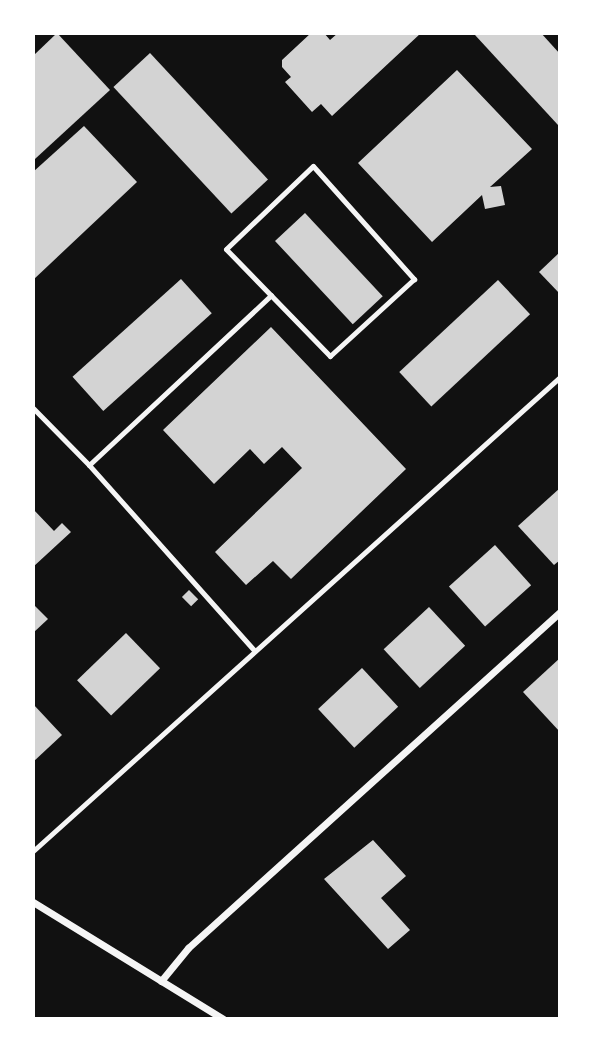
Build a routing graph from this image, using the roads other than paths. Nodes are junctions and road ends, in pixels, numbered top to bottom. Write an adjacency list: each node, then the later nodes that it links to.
1 (271, 295): 1 (lane); 4 (lane)
2 (560, 377): 6 (lane)
3 (33, 408): 4 (lane)
4 (89, 465): 6 (lane)
5 (560, 611): 9 (street)
6 (253, 649): 7 (lane)
7 (33, 851)
8 (33, 902): 9 (street)
9 (161, 981): 10 (street)
10 (223, 1019)

